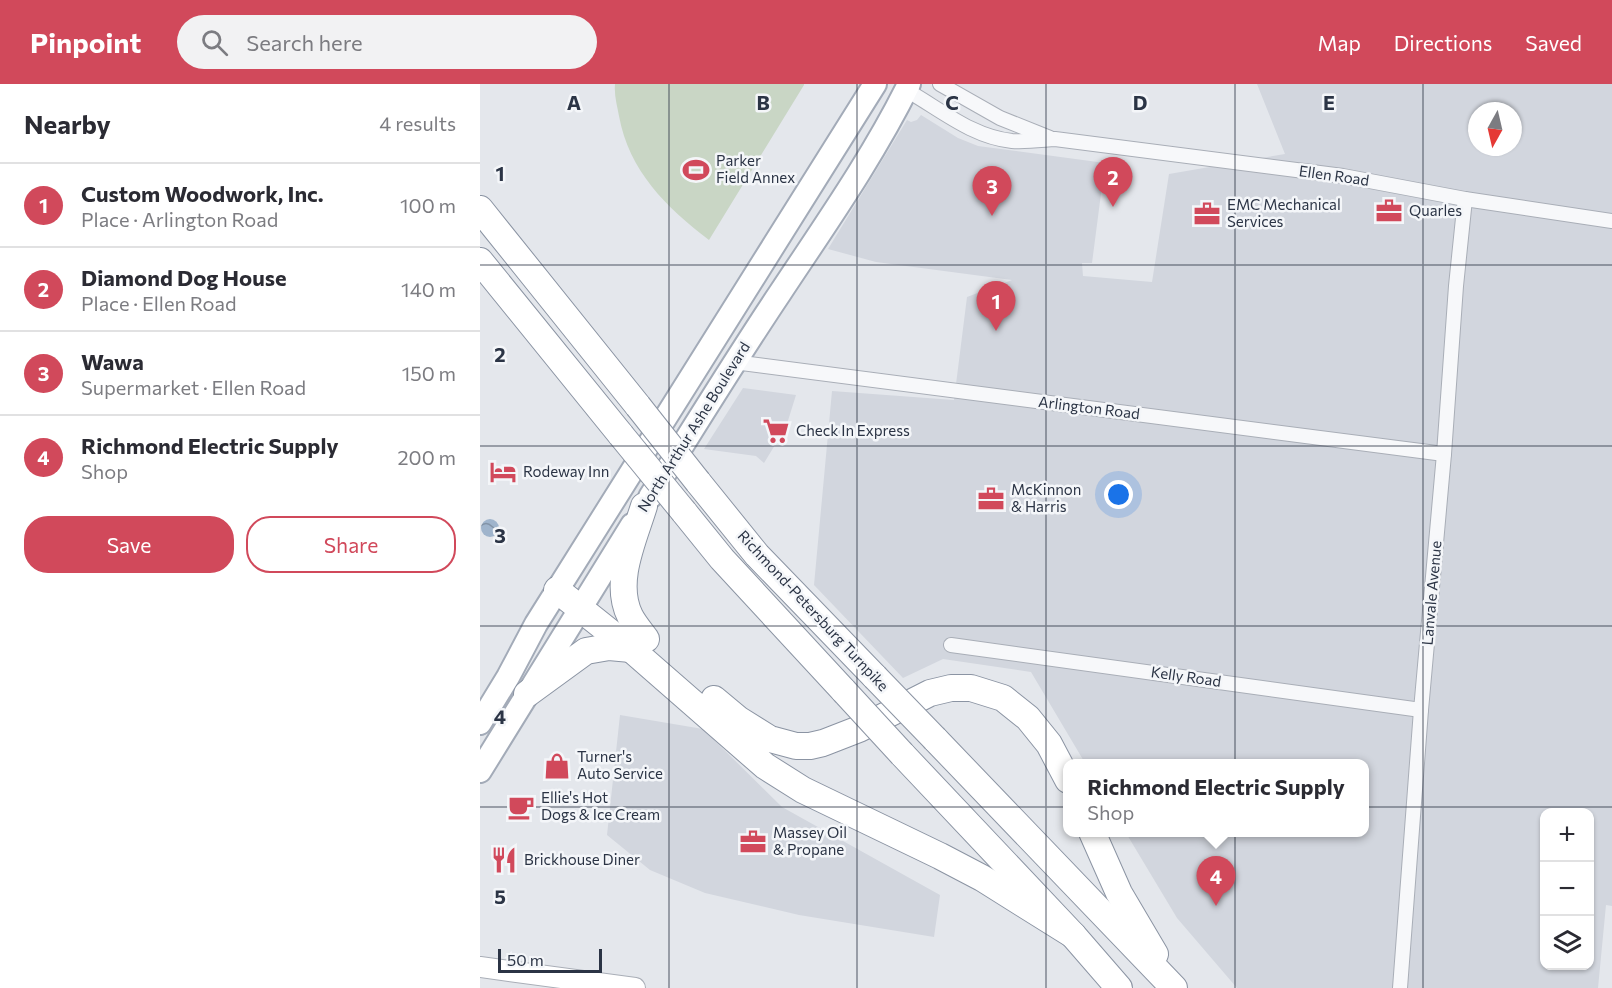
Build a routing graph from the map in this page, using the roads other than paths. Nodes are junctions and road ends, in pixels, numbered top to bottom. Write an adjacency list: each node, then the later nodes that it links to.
1 (875, 84): 7 (main road, North Arthur Ashe Boulevard)
2 (940, 84): 4 (street, Ellen Road)
3 (903, 86): 4 (street, Ellen Road); 10 (main road, North Arthur Ashe Boulevard)
4 (1055, 140): 5 (street, Ellen Road)
5 (1465, 199): 8 (street, Ellen Road); 11 (street, Lanvale Avenue)
6 (480, 209): 27 (highway, Richmond-Petersburg Turnpike, bridge)
7 (791, 219): 10 (main road); 13 (main road, North Arthur Ashe Boulevard)
8 (1612, 221)
9 (480, 261): 23 (highway, Richmond-Petersburg Turnpike, bridge)
10 (734, 362): 11 (street, Arlington Road); 12 (main road, North Arthur Ashe Boulevard)
11 (1444, 454): 18 (street, Lanvale Avenue)
12 (644, 506): 14 (main road, North Arthur Ashe Boulevard); 15 (highway)
13 (560, 585): 14 (highway); 19 (main road, North Arthur Ashe Boulevard)
14 (584, 603): 15 (highway); 17 (main road, North Arthur Ashe Boulevard)
15 (639, 644): 17 (highway); 21 (highway); 23 (highway)
16 (951, 645): 18 (street, Kelly Road)
17 (527, 694): 20 (main road, North Arthur Ashe Boulevard)
18 (1421, 710): 28 (street, Lanvale Avenue)
19 (480, 723)
20 (480, 771)
21 (1063, 771)
22 (1094, 837): 27 (highway)
23 (1073, 935): 26 (highway, Richmond-Petersburg Turnpike)
24 (480, 967): 25 (main road)
25 (635, 988)
26 (1119, 988)
27 (1174, 988)
28 (1400, 988)

